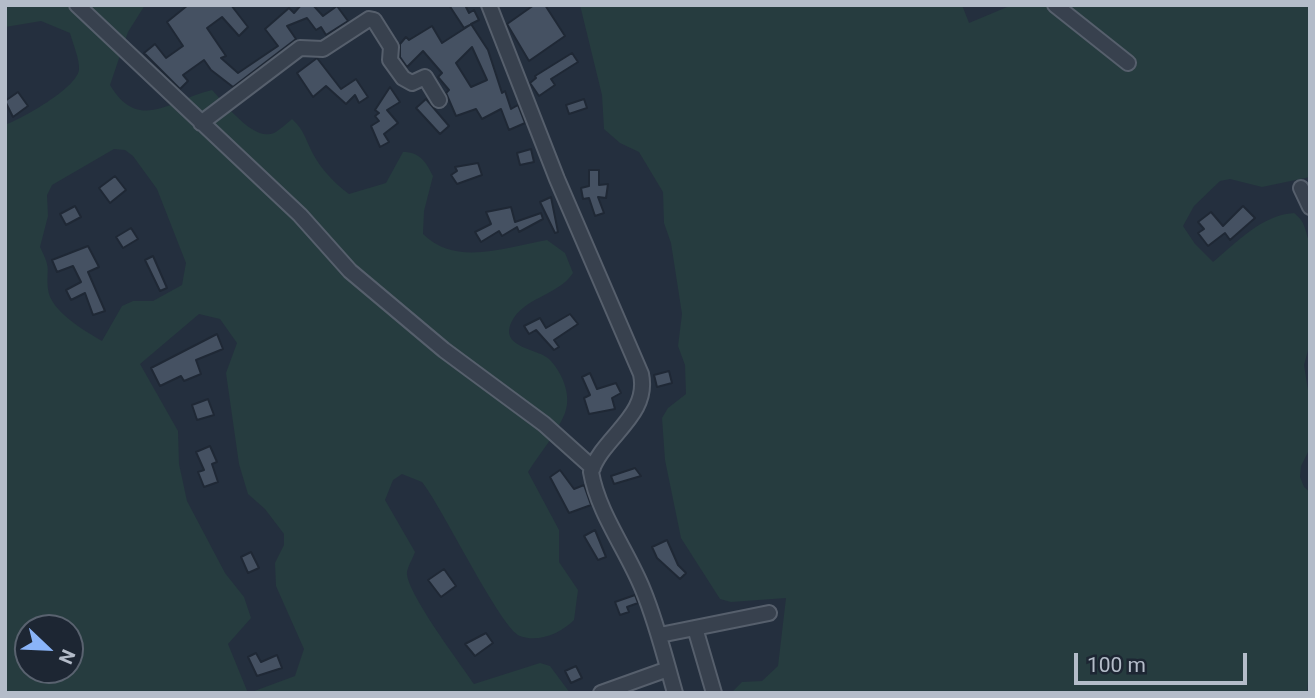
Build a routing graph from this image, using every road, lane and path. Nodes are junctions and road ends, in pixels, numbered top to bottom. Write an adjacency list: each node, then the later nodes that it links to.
1 (77, 5): 6 (street)
2 (489, 5): 9 (street)
3 (1055, 5): 4 (street)
4 (1128, 63)
5 (439, 100): 6 (street)
6 (201, 123): 9 (street)
7 (1301, 188): 8 (street)
8 (1310, 207)
9 (593, 468): 12 (street)
10 (769, 613): 11 (street)
11 (695, 628): 12 (street); 16 (street)
12 (660, 635): 13 (street)
13 (668, 669): 14 (street); 15 (street)
14 (601, 693)
15 (675, 693)
16 (715, 693)

